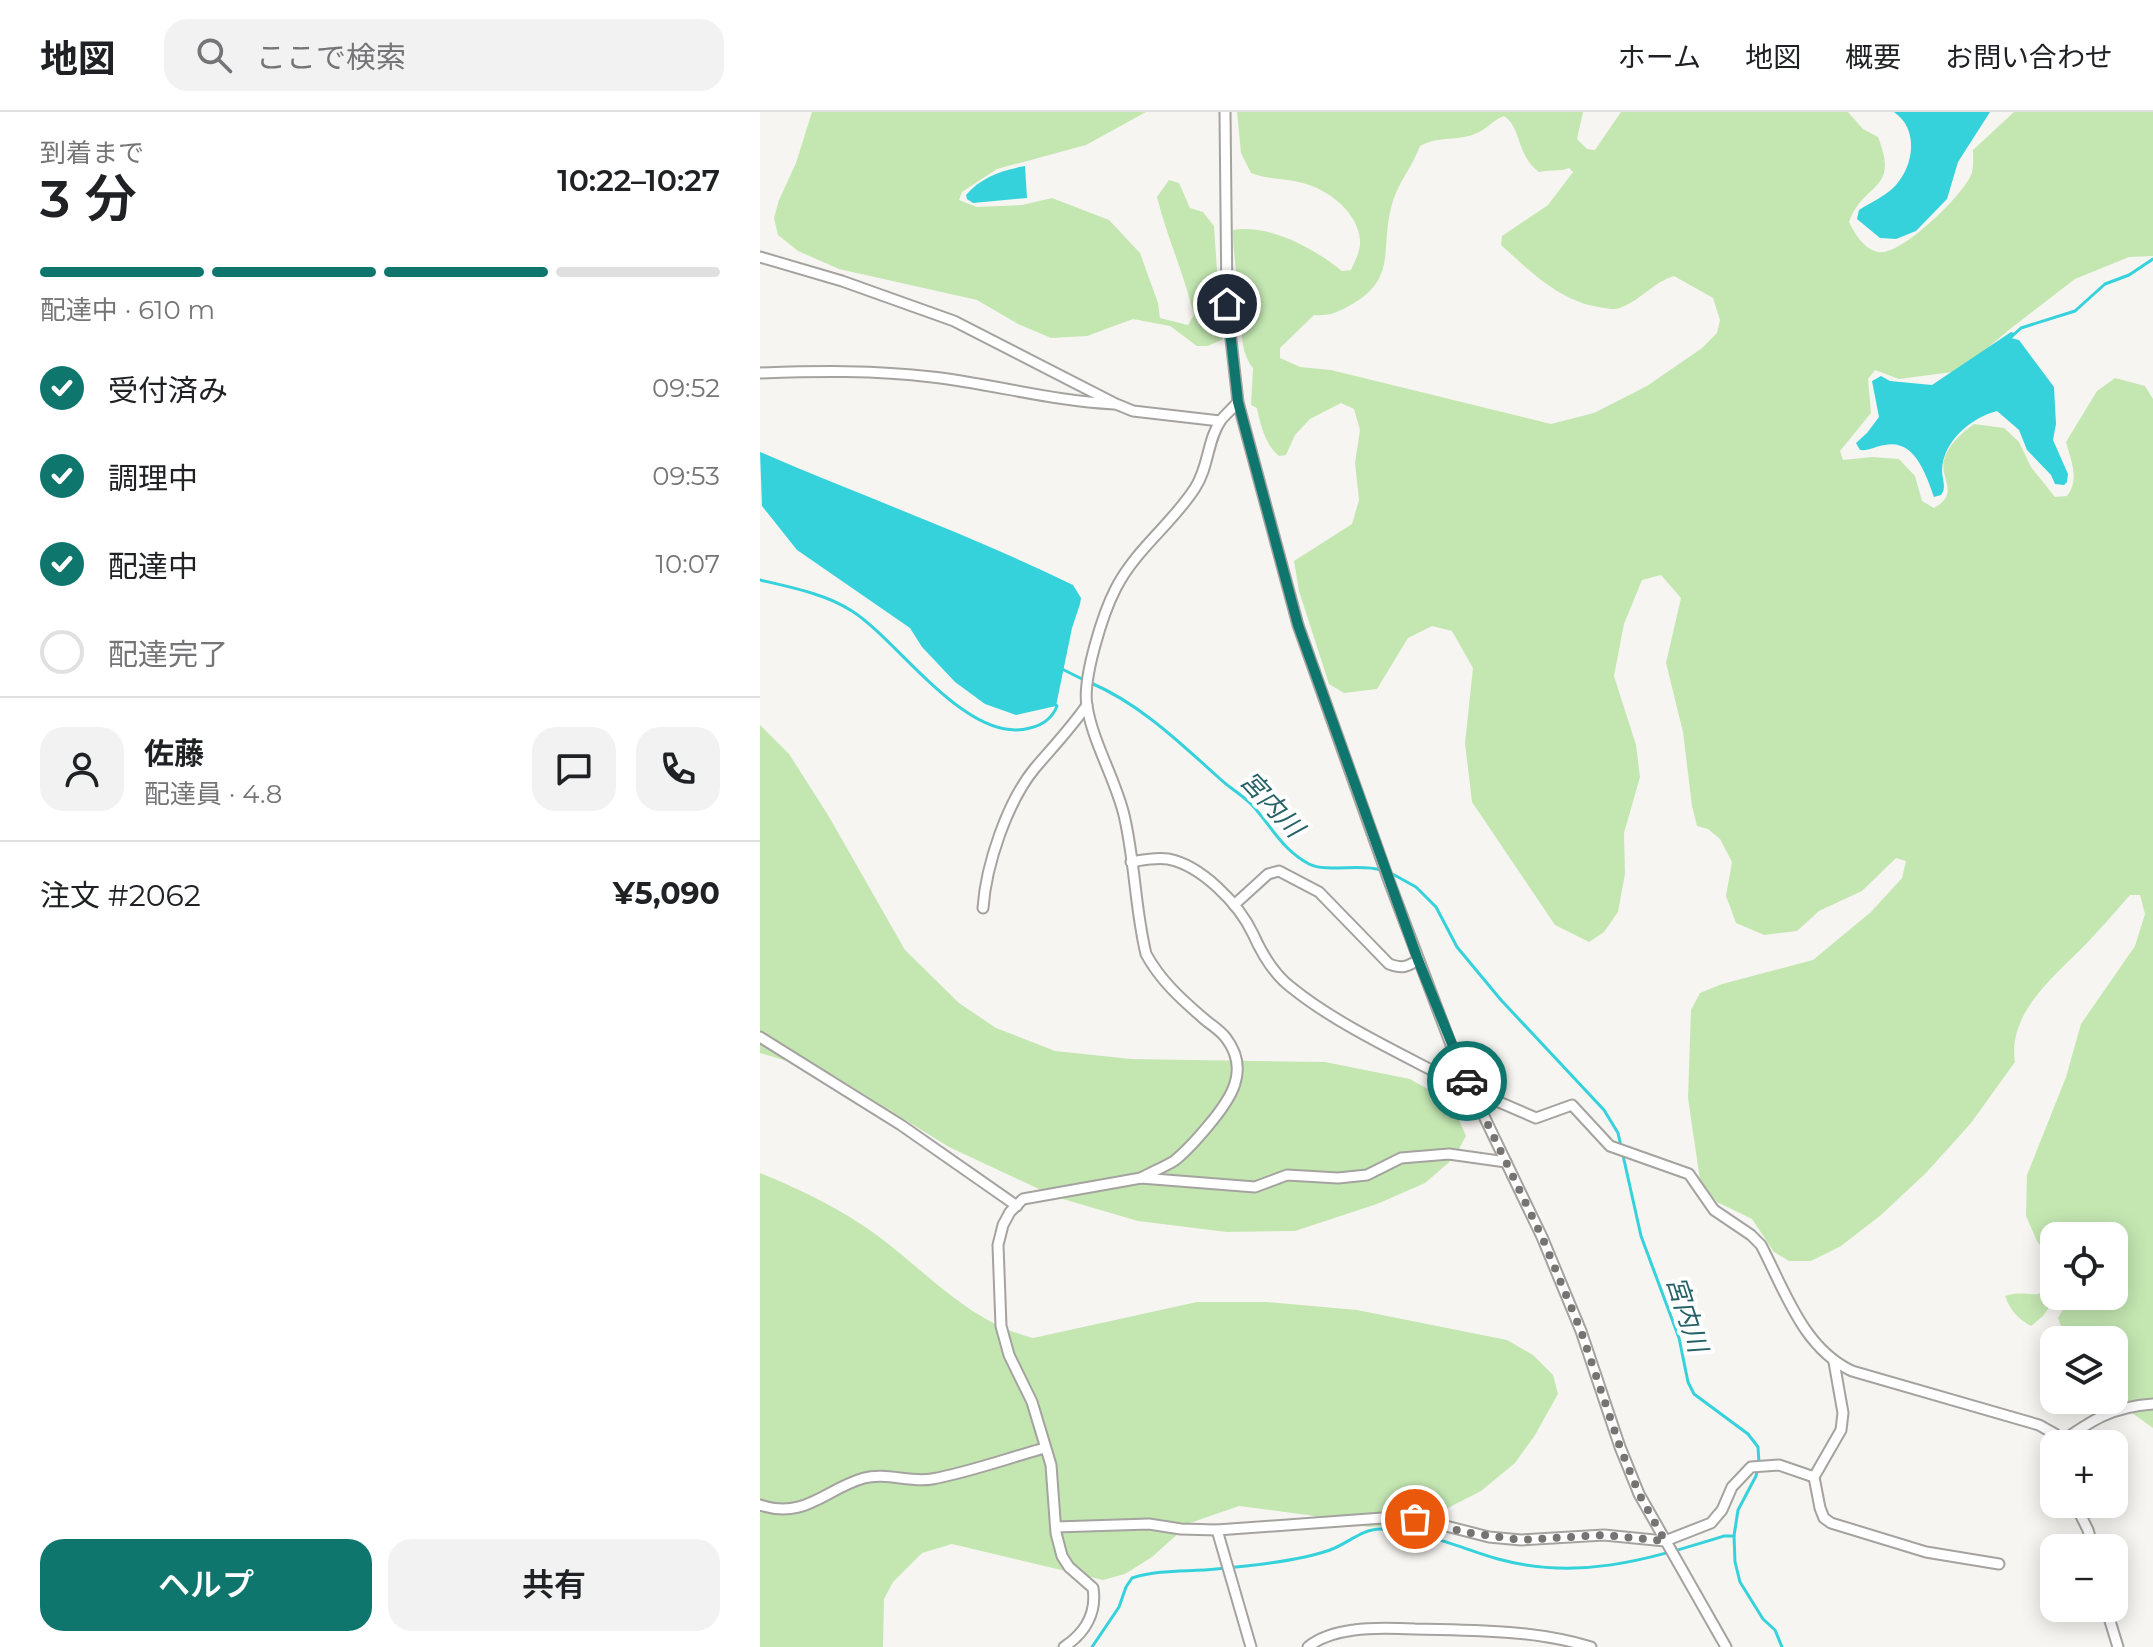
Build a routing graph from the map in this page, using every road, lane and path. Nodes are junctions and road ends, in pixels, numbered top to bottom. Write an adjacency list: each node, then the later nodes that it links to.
1 (1225, 112): 4 (street)
2 (760, 257): 5 (street)
3 (760, 373): 5 (street)
4 (1238, 402): 6 (street); 11 (street)
5 (1116, 404): 6 (street)
6 (1220, 421): 7 (street)
7 (1087, 705): 8 (street); 10 (street)
8 (1131, 862): 9 (street); 14 (street)
9 (1234, 905): 11 (street); 16 (street, bridge)
10 (983, 908)
11 (1418, 960): 13 (street)
12 (760, 1037): 15 (street)
13 (1506, 1162): 14 (street); 25 (street)
14 (1141, 1178): 15 (street)
15 (1017, 1206): 20 (street)
16 (1834, 1362): 18 (street); 21 (street)
17 (2153, 1404): 19 (street)
18 (2048, 1430)
19 (2079, 1430)
20 (1045, 1448): 22 (street); 23 (street)
21 (1814, 1477): 25 (street); 26 (street)
22 (760, 1505)
23 (1056, 1527): 24 (street); 28 (street)
24 (1217, 1530): 25 (street); 29 (street)
25 (1665, 1541): 32 (street)
26 (1999, 1564)
27 (2110, 1622): 33 (street)
28 (1064, 1647)
29 (1251, 1647)
30 (1308, 1647): 31 (street)
31 (1591, 1647)
32 (1726, 1647)
33 (2118, 1647)

